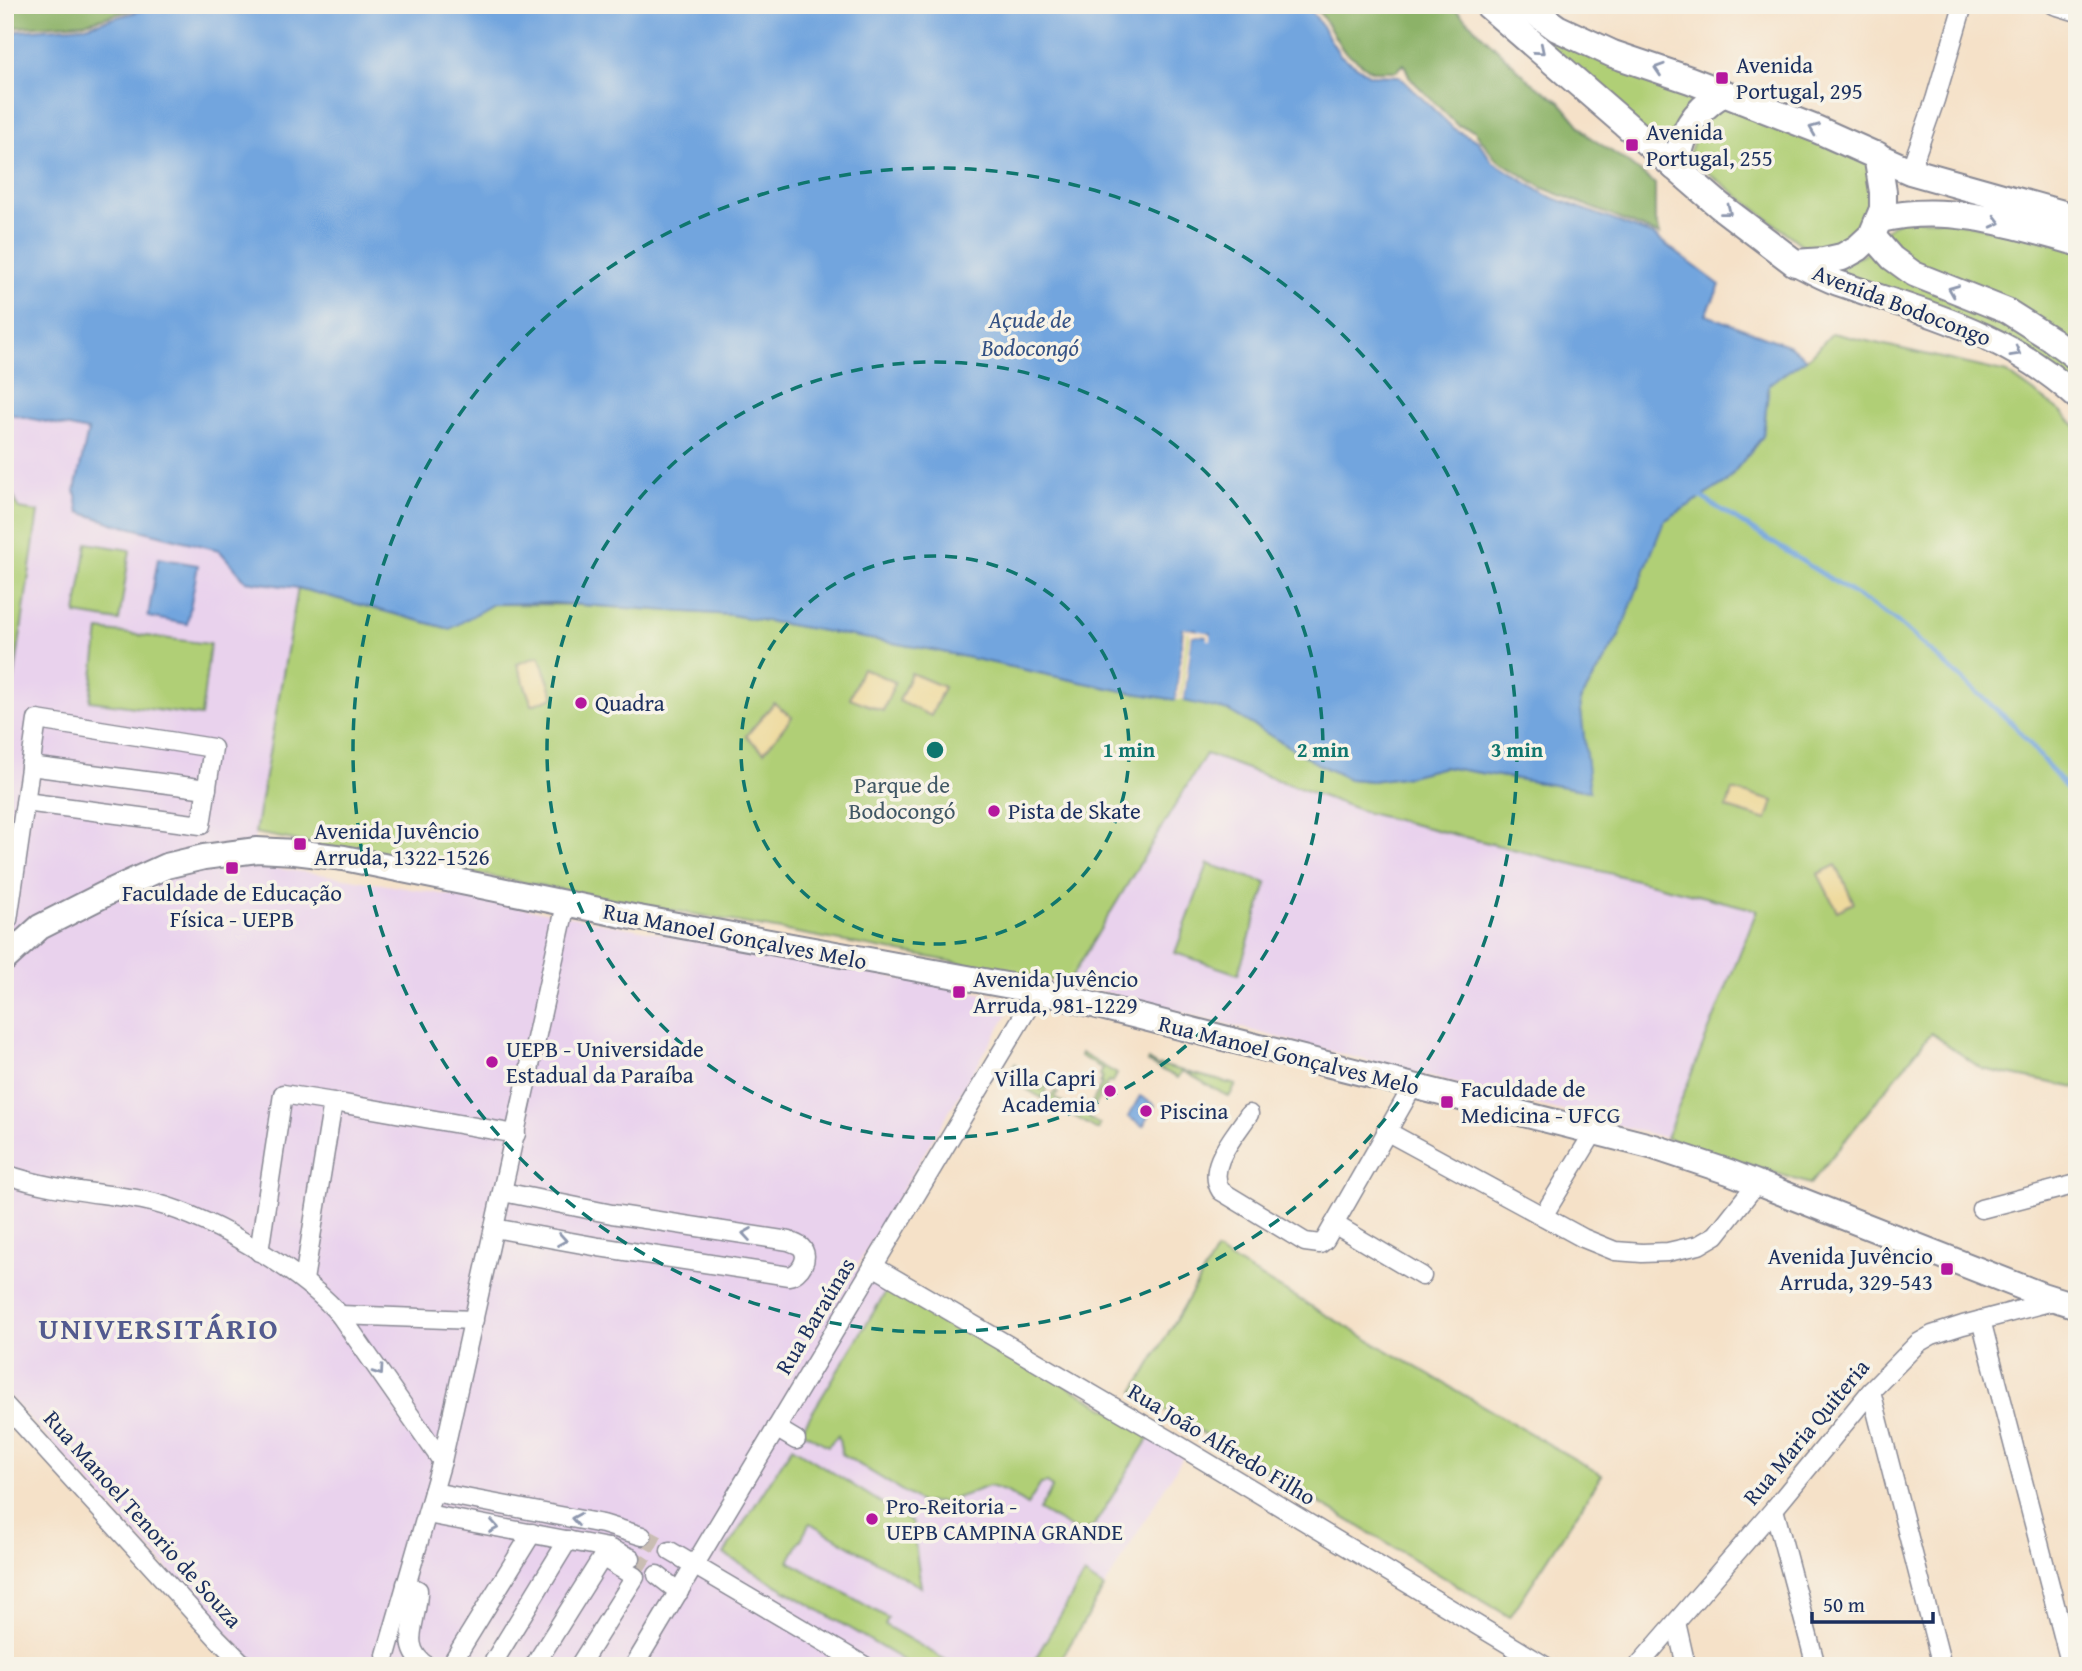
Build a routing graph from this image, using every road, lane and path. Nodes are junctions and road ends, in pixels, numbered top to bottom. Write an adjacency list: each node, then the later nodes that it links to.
1 (1488, 5): 8 (main road, one-way to 8)
2 (1525, 5): 6 (main road, one-way to 2)
3 (1963, 5): 9 (street)
4 (2054, 5): 5 (street)
5 (2077, 12)
6 (1723, 93): 7 (main road, one-way to 6); 8 (main road)
7 (1877, 155): 9 (main road); 11 (main road)
8 (1675, 167): 13 (main road, one-way to 13)
9 (1910, 171): 10 (main road)
10 (2077, 218)
11 (1876, 227): 12 (main road, one-way to 12); 13 (main road); 14 (street, Avenida Bodocongo, one-way to 11)
12 (2077, 242)
13 (1795, 263): 15 (street, Avenida Bodocongo, one-way to 15)
14 (2077, 358)
15 (2077, 397)
16 (30, 766): 17 (street); 17 (street); 18 (street)
17 (207, 789): 18 (street)
18 (25, 802): 20 (street)
19 (566, 904): 21 (street, Rua Manoel Gonçalves Melo); 23 (street, Rua Manoel Gonçalves Melo); 29 (street)
20 (6, 920): 21 (street)
21 (40, 927): 22 (street, Rua Manoel Gonçalves Melo)
22 (5, 959)
23 (1038, 991): 24 (street, Rua Manoel Gonçalves Melo); 39 (street, Rua Baraúnas)
24 (1413, 1086): 27 (street); 28 (street, Rua Manoel Gonçalves Melo)
25 (333, 1102): 29 (street); 38 (street); 41 (street)
26 (1249, 1114): 36 (street)
27 (1386, 1130): 35 (street); 36 (street)
28 (1594, 1132): 31 (street, Rua Manoel Gonçalves Melo); 35 (street)
29 (516, 1134): 33 (street)
30 (5, 1174): 38 (street)
31 (1756, 1183): 35 (street); 42 (street, Rua Manoel Gonçalves Melo)
32 (2077, 1184): 34 (street)
33 (503, 1192): 37 (street); 37 (street, one-way to 33)
34 (1981, 1209)
35 (1543, 1216)
36 (1334, 1224): 40 (street)
37 (495, 1228): 44 (street)
38 (259, 1252): 41 (street)
39 (873, 1266): 48 (street, Rua Baraúnas); 72 (street, Rua João Alfredo Filho)
40 (1422, 1276)
41 (304, 1280): 43 (street)
42 (2067, 1303): 45 (street, Rua Maria Quiteria)
43 (340, 1315): 44 (street); 50 (street, one-way to 50)
44 (474, 1320): 50 (street)
45 (1981, 1320): 46 (street, Rua Maria Quiteria); 77 (street)
46 (1871, 1391): 52 (street, Rua Maria Quiteria); 76 (street)
47 (5, 1405): 64 (street, Rua Manoel Tenorio de Souza)
48 (776, 1428): 49 (street); 58 (street, Rua Baraúnas)
49 (796, 1440)
50 (442, 1461): 51 (street)
51 (433, 1492): 53 (street); 57 (street, one-way to 51)
52 (1774, 1509): 62 (street, Rua Maria Quiteria); 75 (street)
53 (427, 1514): 54 (street, one-way to 54); 60 (street)
54 (532, 1534): 55 (street); 66 (street)
55 (568, 1540): 57 (street); 67 (street)
56 (670, 1551): 58 (street)
57 (605, 1552): 68 (street); 69 (street)
58 (695, 1564): 61 (street, Rua Baraúnas); 71 (street)
59 (657, 1575): 61 (street)
60 (406, 1584): 63 (street); 65 (street)
61 (678, 1591): 70 (street, Rua Baraúnas)
62 (1675, 1622): 73 (street, Rua Maria Quiteria); 74 (street)
63 (386, 1654)
64 (245, 1666)
65 (427, 1666)
66 (450, 1666)
67 (491, 1666)
68 (534, 1666)
69 (579, 1666)
70 (634, 1666)
71 (865, 1666)
72 (1545, 1666)
73 (1638, 1666)
74 (1686, 1666)
75 (1816, 1666)
76 (1942, 1666)
77 (2071, 1666)

